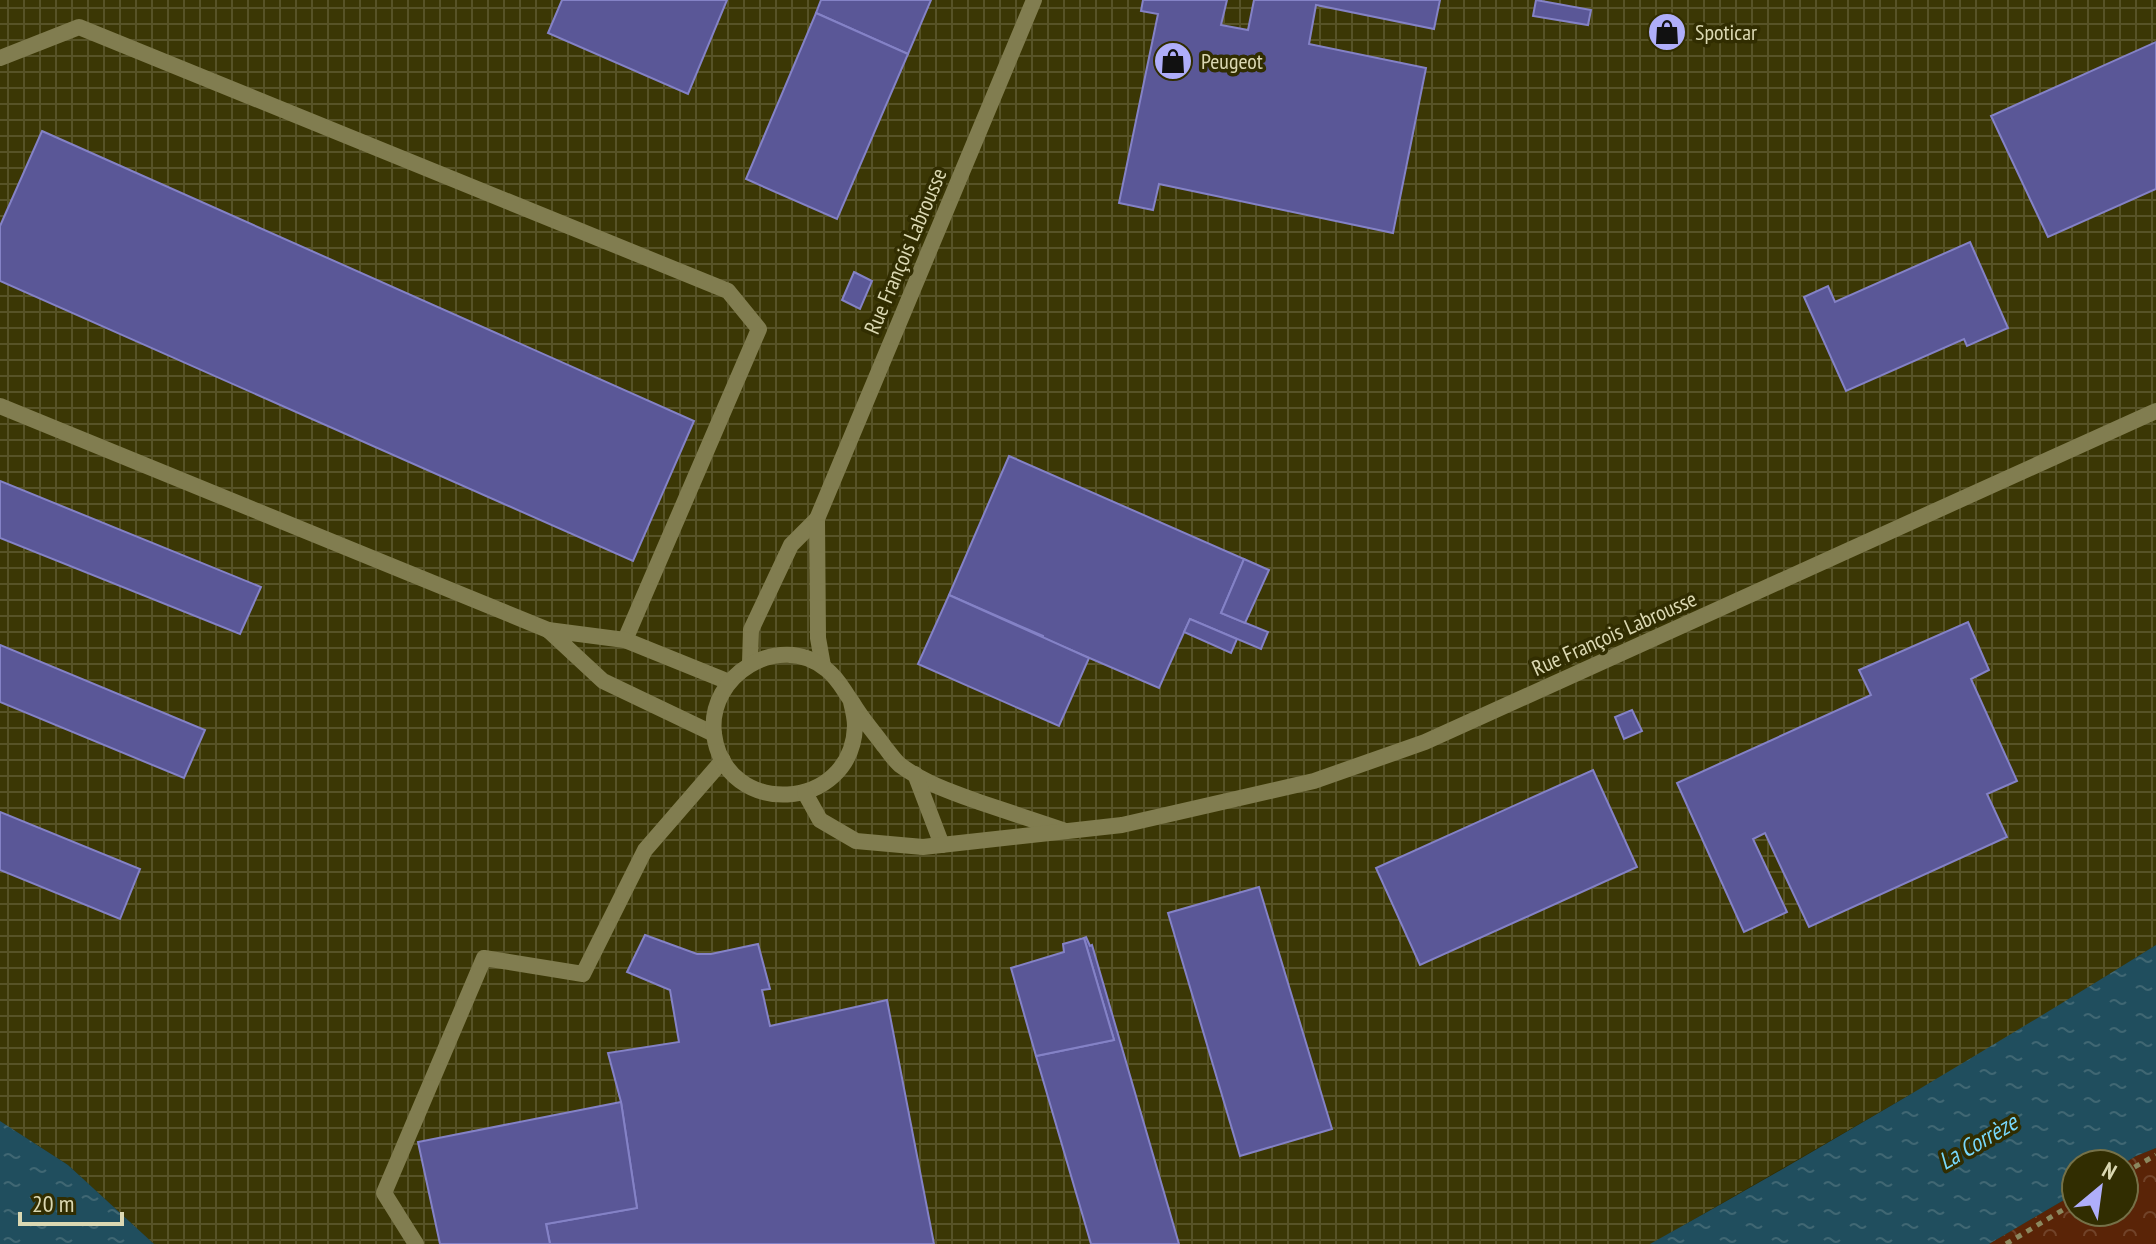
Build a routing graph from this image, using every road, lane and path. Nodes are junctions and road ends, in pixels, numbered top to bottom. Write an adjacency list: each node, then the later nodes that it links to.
1 (1034, 0): 5 (street, Rue François Labrousse)
2 (0, 58): 7 (street)
3 (0, 406): 6 (street)
4 (2156, 411): 16 (street, Rue François Labrousse)
5 (817, 519): 8 (street, Rue François Labrousse); 9 (street, Rue François Labrousse)
6 (548, 630): 7 (street); 12 (street)
7 (625, 640): 10 (street)
8 (750, 663): 9 (street); 10 (street)
9 (823, 666): 11 (street, Rue François Labrousse)
10 (729, 682): 12 (street)
11 (851, 702): 14 (street, Rue François Labrousse); 15 (street)
12 (714, 734): 13 (street)
13 (723, 760): 15 (street); 19 (street)
14 (915, 774): 16 (street, Rue François Labrousse); 17 (street, Rue François Labrousse)
15 (805, 793): 17 (street, Rue François Labrousse)
16 (1068, 832): 17 (street, Rue François Labrousse)
17 (942, 845)
18 (2060, 1212): 20 (path)
19 (416, 1244)
20 (2006, 1244)

